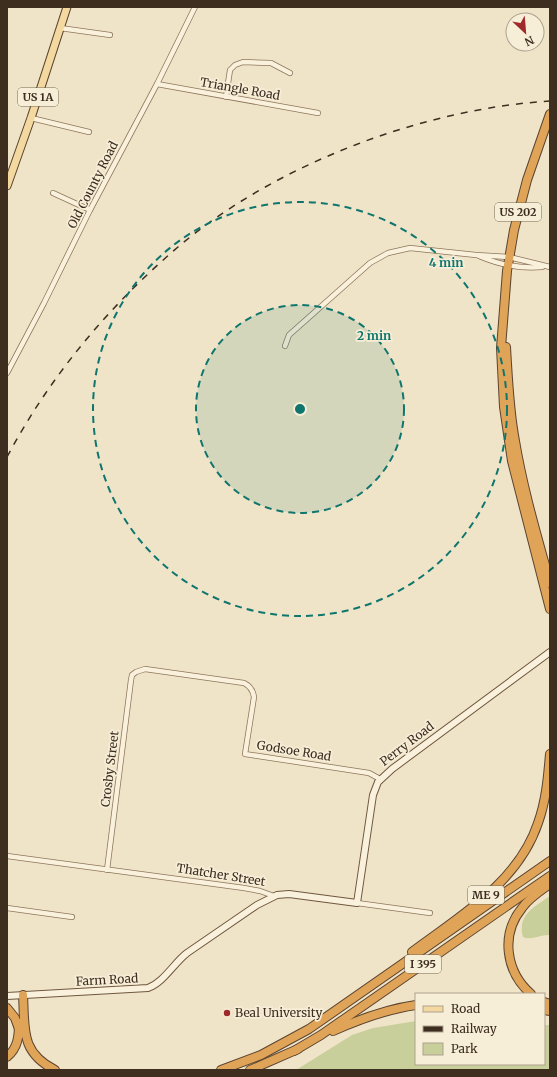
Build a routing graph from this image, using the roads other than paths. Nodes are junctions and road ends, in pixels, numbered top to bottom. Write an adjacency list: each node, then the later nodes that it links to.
1 (67, 7): 3 (main road, US 1A)
2 (196, 7): 6 (street, Old County Road)
3 (60, 28): 4 (street); 10 (main road, US 1A)
4 (110, 35)
5 (290, 73): 7 (street)
6 (157, 84): 7 (street, Triangle Road); 14 (street, Old County Road)
7 (226, 97): 8 (street, Triangle Road)
8 (318, 113)
9 (550, 115): 16 (highway, US 202)
10 (31, 118): 11 (street); 12 (main road, US 1A)
11 (88, 132)
12 (7, 186)
13 (54, 193): 14 (street)
14 (90, 210): 20 (street, Old County Road)
15 (476, 255): 16 (street); 16 (street); 19 (street)
16 (508, 261): 17 (street); 17 (street); 18 (highway, US 202)
17 (548, 266)
18 (504, 313): 21 (highway, US 202); 22 (highway, US 202)
19 (285, 346)
20 (7, 373)
21 (550, 583)
22 (550, 609)
23 (550, 652): 26 (street, Perry Road)
24 (136, 672): 26 (street, Godsoe Road); 29 (street, Crosby Street)
25 (550, 754): 38 (highway, ME 9)
26 (380, 779): 33 (street, Perry Road)
27 (7, 856): 29 (street, Thatcher Street)
28 (550, 862): 38 (highway, I 395)
29 (107, 870): 32 (street, Thatcher Street)
30 (550, 876): 44 (highway, I 395)
31 (550, 884): 37 (highway)
32 (274, 896): 33 (street, Thatcher Street); 39 (street, Farm Road)
33 (357, 903): 35 (street, Thatcher Street)
34 (7, 908): 36 (street)
35 (430, 913)
36 (72, 917)
37 (530, 993)
38 (360, 994): 46 (highway, I 395)
39 (23, 995): 40 (street, Farm Road); 43 (highway); 47 (highway)
40 (7, 996)
41 (415, 1005): 44 (highway)
42 (7, 1008): 43 (highway)
43 (19, 1032): 45 (highway)
44 (294, 1050): 48 (highway, I 395)
45 (7, 1057)
46 (222, 1069)
47 (55, 1070)
48 (250, 1070)

